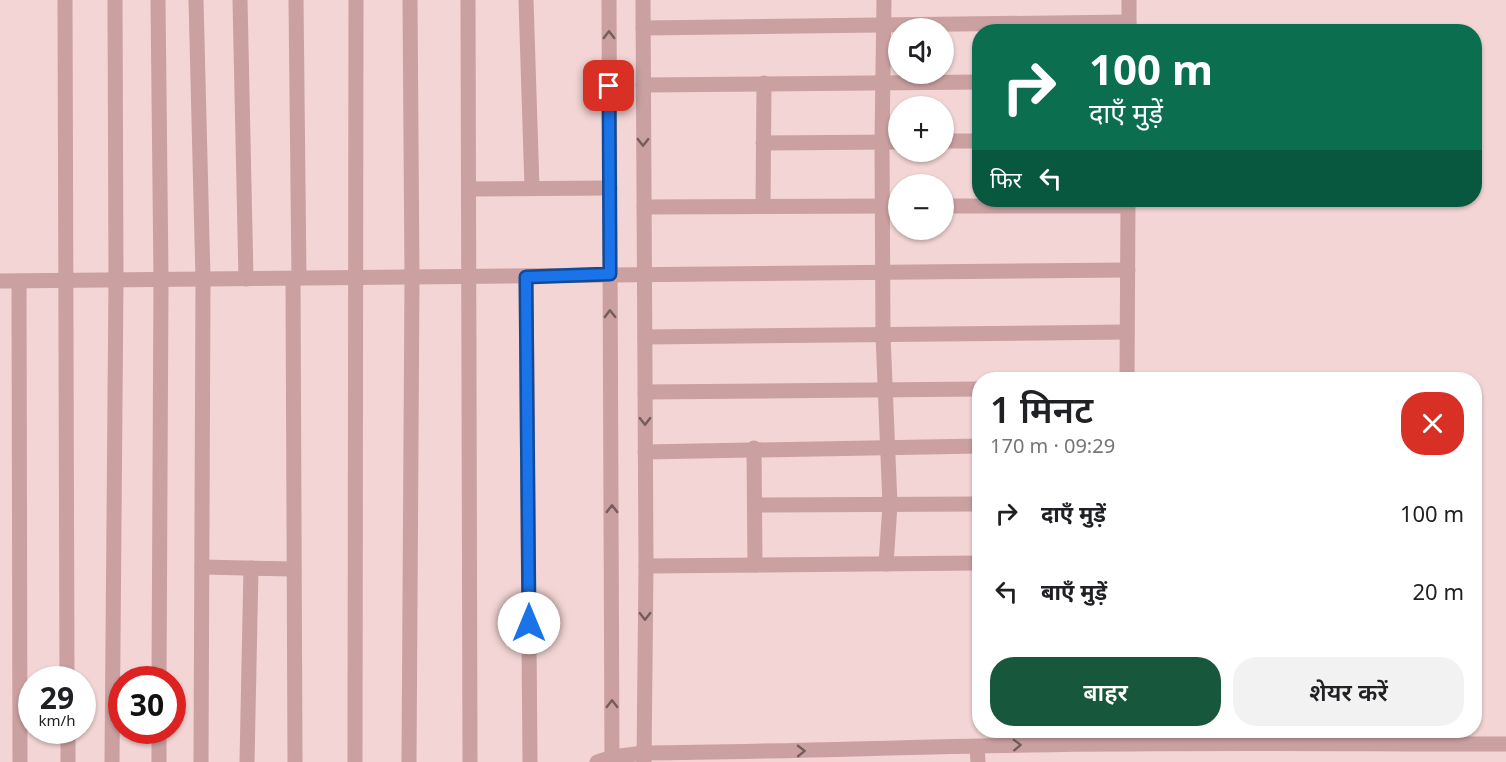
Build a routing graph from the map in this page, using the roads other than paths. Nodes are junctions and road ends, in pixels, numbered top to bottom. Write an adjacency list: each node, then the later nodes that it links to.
1 (65, 0): 50 (street)
2 (115, 0): 51 (street)
3 (158, 0): 47 (street)
4 (196, 0): 48 (street)
5 (240, 0): 49 (street)
6 (296, 0): 44 (street)
7 (356, 0): 45 (street)
8 (410, 0): 46 (street)
9 (468, 0): 30 (street)
10 (526, 0): 28 (street)
11 (609, 0): 29 (street, one-way to 11)
12 (643, 0): 18 (street)
13 (884, 0): 15 (street)
14 (1129, 0): 17 (street)
15 (885, 23): 16 (street); 18 (street); 19 (street)
16 (972, 24)
17 (1129, 24)
18 (643, 28): 22 (street)
19 (883, 82): 20 (street); 21 (street); 25 (street)
20 (972, 82)
21 (764, 83): 22 (street); 27 (street)
22 (643, 85): 36 (street, one-way to 36)
23 (954, 141): 24 (street)
24 (972, 141)
25 (882, 142): 26 (street); 27 (street); 32 (street)
26 (888, 142)
27 (763, 143): 31 (street)
28 (532, 188): 29 (street); 30 (street)
29 (610, 188): 40 (street)
30 (470, 189): 42 (street)
31 (763, 206): 32 (street); 36 (street)
32 (882, 206): 33 (street); 39 (street)
33 (888, 206)
34 (954, 206): 35 (street)
35 (972, 206)
36 (644, 207): 41 (street)
37 (1128, 207): 38 (street)
38 (1128, 270): 39 (street); 54 (street)
39 (883, 273): 41 (street); 55 (street)
40 (610, 274): 41 (street); 43 (street); 84 (street, one-way to 40)
41 (644, 274): 56 (street)
42 (470, 277): 43 (street); 46 (street); 94 (street)
43 (526, 277): 95 (street)
44 (296, 278): 45 (street); 49 (street); 74 (street)
45 (356, 278): 46 (street); 92 (street)
46 (412, 278): 93 (street)
47 (161, 279): 48 (street); 51 (street); 76 (street)
48 (203, 279): 49 (street); 72 (street)
49 (246, 279)
50 (66, 280): 51 (street); 53 (street); 75 (street)
51 (116, 280): 87 (street)
52 (0, 281): 53 (street)
53 (19, 281): 85 (street)
54 (1127, 332): 55 (street); 57 (street)
55 (883, 334): 56 (street); 59 (street)
56 (645, 337): 60 (street)
57 (1127, 372)
58 (972, 389): 59 (street)
59 (884, 390): 60 (street); 62 (street)
60 (645, 392): 64 (street, one-way to 64)
61 (972, 446): 62 (street)
62 (887, 447): 63 (street); 67 (street)
63 (754, 448): 64 (street); 66 (street)
64 (645, 452): 71 (street)
65 (972, 504): 67 (street)
66 (755, 505): 67 (street); 70 (street)
67 (890, 505): 69 (street)
68 (972, 563): 69 (street)
69 (886, 564): 70 (street)
70 (755, 565): 71 (street)
71 (646, 566): 83 (street, one-way to 83)
72 (202, 567): 73 (street); 89 (street)
73 (251, 568): 74 (street); 90 (street)
74 (294, 569): 91 (street)
75 (68, 666)
76 (159, 666)
77 (1114, 738): 82 (street, one-way to 77)
78 (1178, 738): 81 (street)
79 (68, 744): 86 (street)
80 (159, 744): 88 (street)
81 (1506, 744)
82 (978, 754): 83 (street, one-way to 82)
83 (644, 758): 84 (street)
84 (612, 759): 96 (street)
85 (20, 762)
86 (68, 762)
87 (112, 762)
88 (159, 762)
89 (201, 762)
90 (247, 762)
91 (295, 762)
92 (354, 762)
93 (409, 762)
94 (470, 762)
95 (530, 762)
96 (597, 762)

